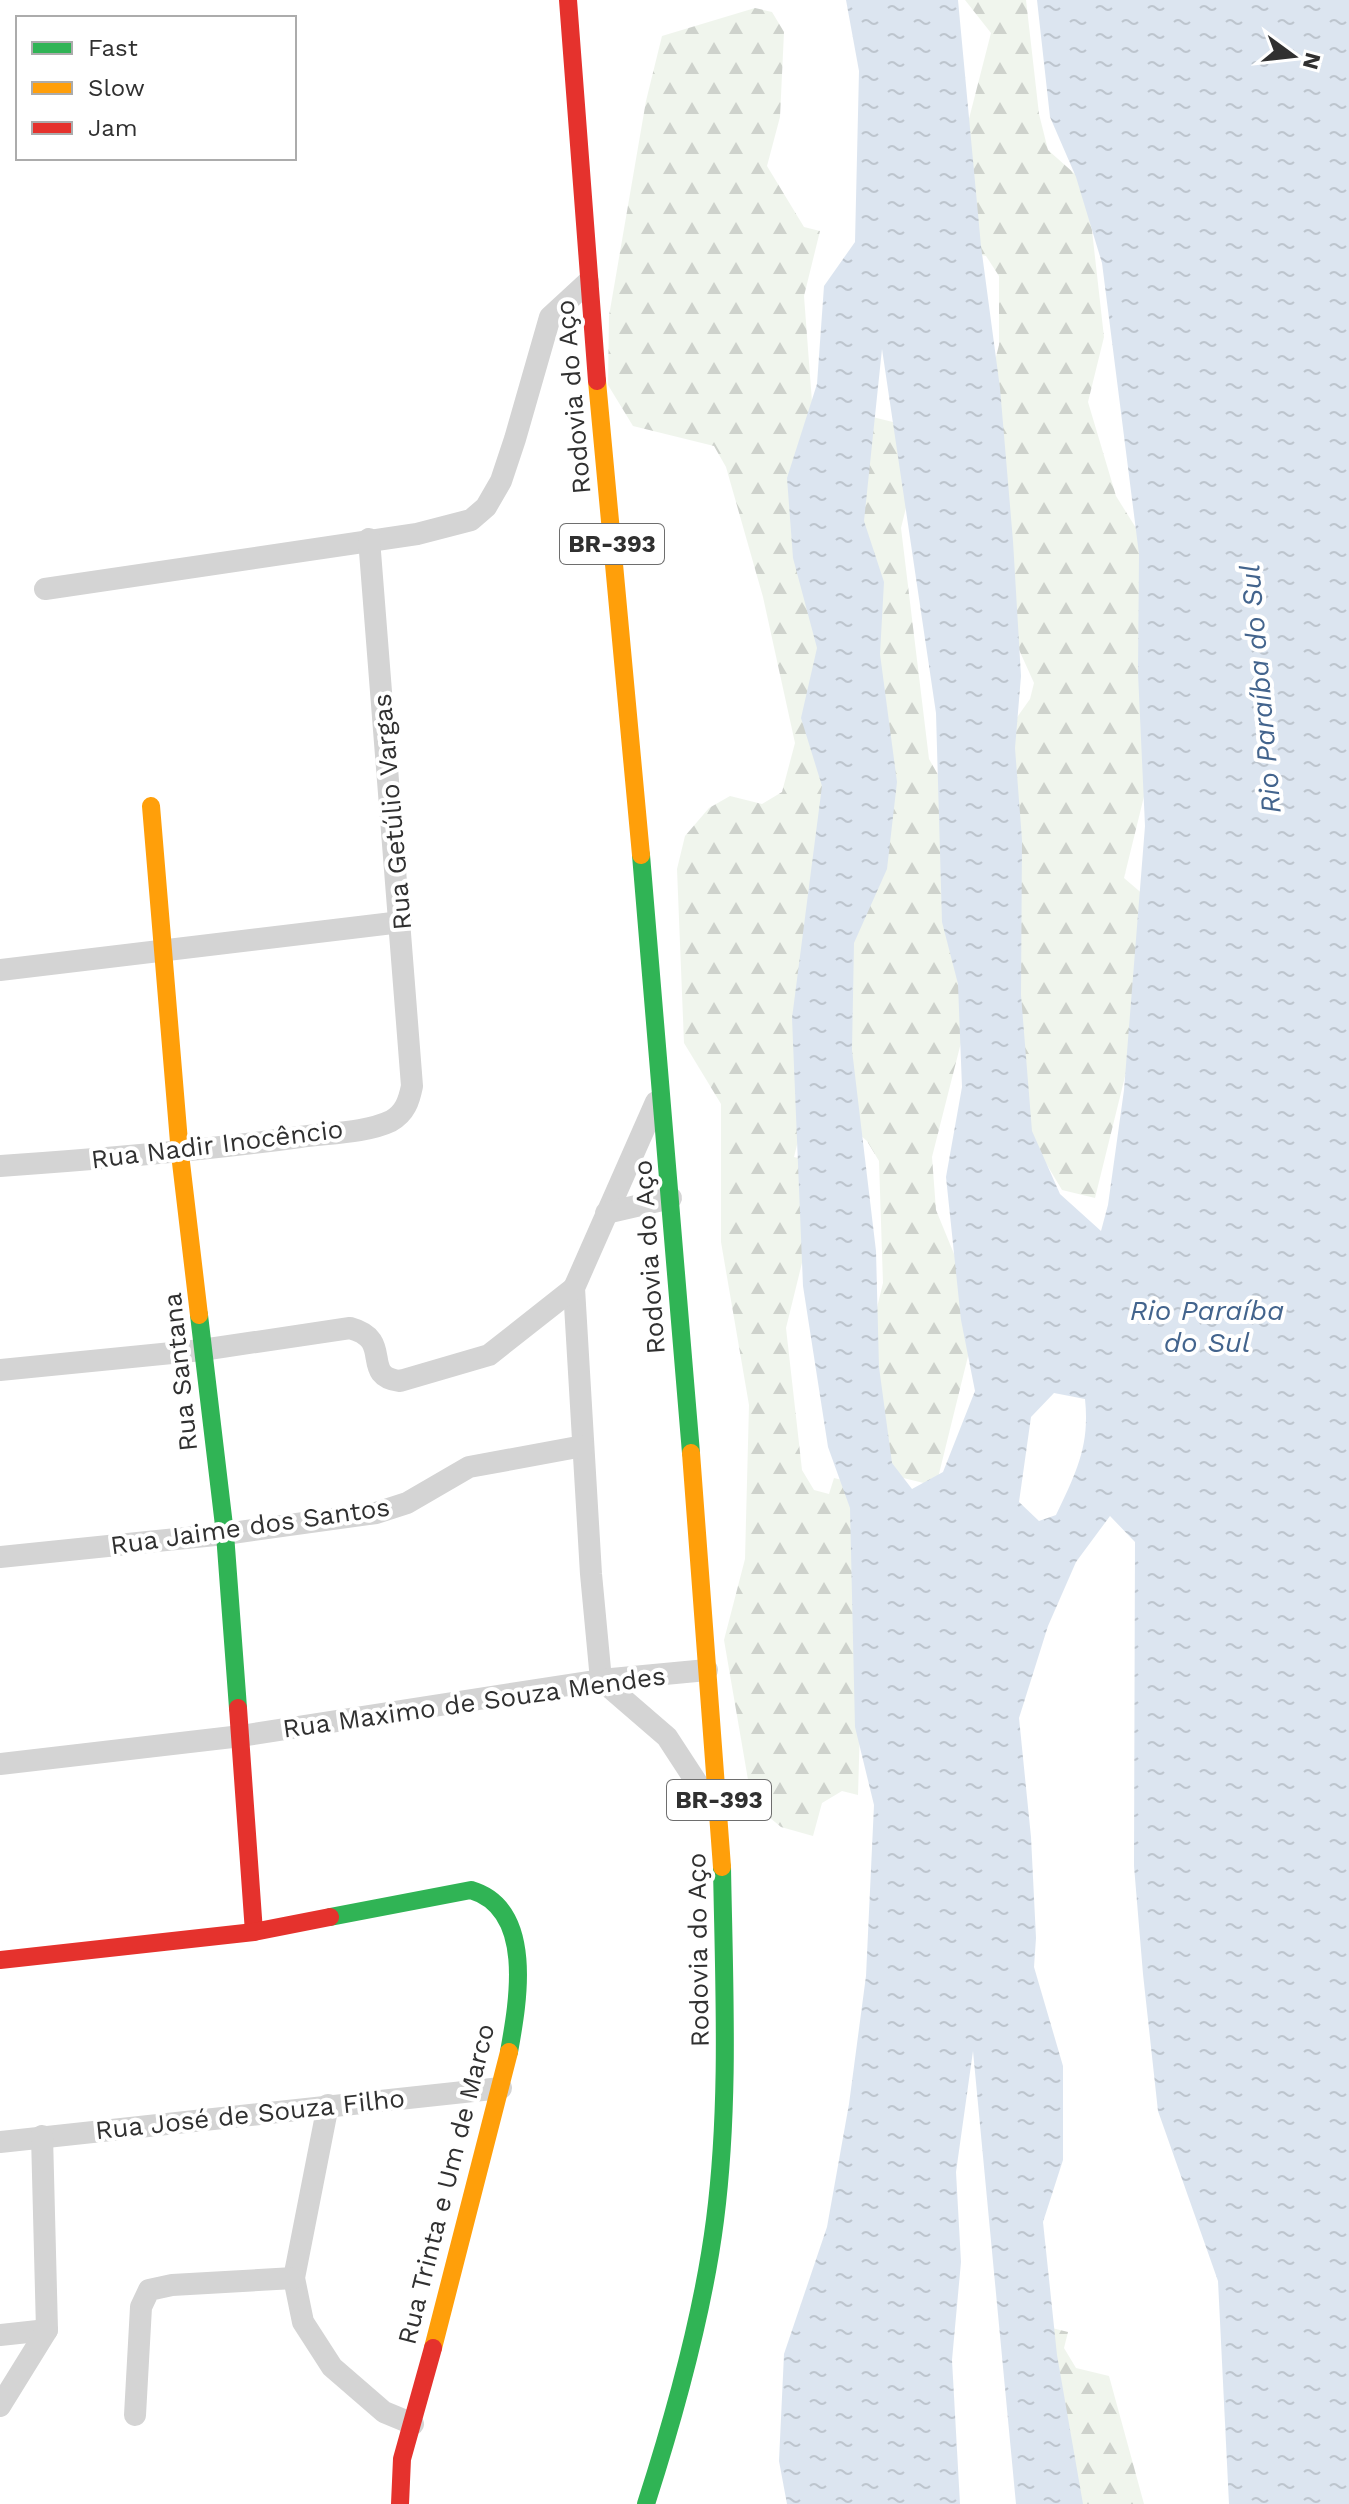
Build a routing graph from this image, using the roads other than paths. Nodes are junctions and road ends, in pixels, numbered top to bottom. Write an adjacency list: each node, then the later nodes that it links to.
1 (568, 0): 2 (main road, Rodovia do Aço / BR-393)
2 (588, 282): 3 (street); 10 (main road, Rodovia do Aço / BR-393)
3 (369, 539): 4 (street); 6 (street, Rua Getúlio Vargas)
4 (45, 589)
5 (151, 806): 7 (main road, Rua Santana)
6 (401, 922): 7 (street); 9 (street, Rua Getúlio Vargas)
7 (162, 953): 8 (street); 11 (main road, Rua Santana)
8 (0, 970)
9 (412, 1086): 11 (street, Rua Nadir Inocêncio)
10 (662, 1088): 13 (main road, Rodovia do Aço / BR-393); 14 (street)
11 (180, 1154): 12 (street, Rua Nadir Inocêncio); 16 (main road, Rua Santana)
12 (0, 1166)
13 (671, 1198): 14 (street); 21 (main road, Rodovia do Aço / BR-393)
14 (606, 1213): 15 (street)
15 (574, 1288): 16 (street); 18 (street)
16 (202, 1350): 17 (street); 19 (main road, Rua Santana)
17 (0, 1370)
18 (583, 1446): 19 (street, Rua Jaime dos Santos); 22 (street)
19 (225, 1534): 20 (street, Rua Jaime dos Santos); 23 (main road, Rua Santana)
20 (0, 1557)
21 (707, 1670): 22 (street, Rua Maximo de Souza Mendes); 25 (main road, Rodovia do Aço / BR-393)
22 (601, 1680): 23 (street, Rua Maximo de Souza Mendes); 25 (street)
23 (241, 1736): 24 (street); 26 (main road, Rua Santana)
24 (0, 1764)
25 (721, 1820): 39 (main road, Rodovia do Aço / BR-393)
26 (254, 1932): 27 (main road, Rua Trinta e Um de Marco); 28 (main road, Rua Trinta e Um de Marco)
27 (0, 1960)
28 (501, 2088): 29 (street, Rua José de Souza Filho); 37 (main road, Rua Trinta e Um de Marco)
29 (328, 2105): 30 (street, Rua José de Souza Filho); 32 (street)
30 (42, 2136): 31 (street, Rua José de Souza Filho); 33 (street)
31 (0, 2142)
32 (294, 2278): 36 (street); 37 (street)
33 (47, 2330): 34 (street); 35 (street)
34 (0, 2335)
35 (0, 2406)
36 (135, 2415)
37 (413, 2424): 38 (main road, Rua Trinta e Um de Marco)
38 (400, 2504)
39 (646, 2504)

